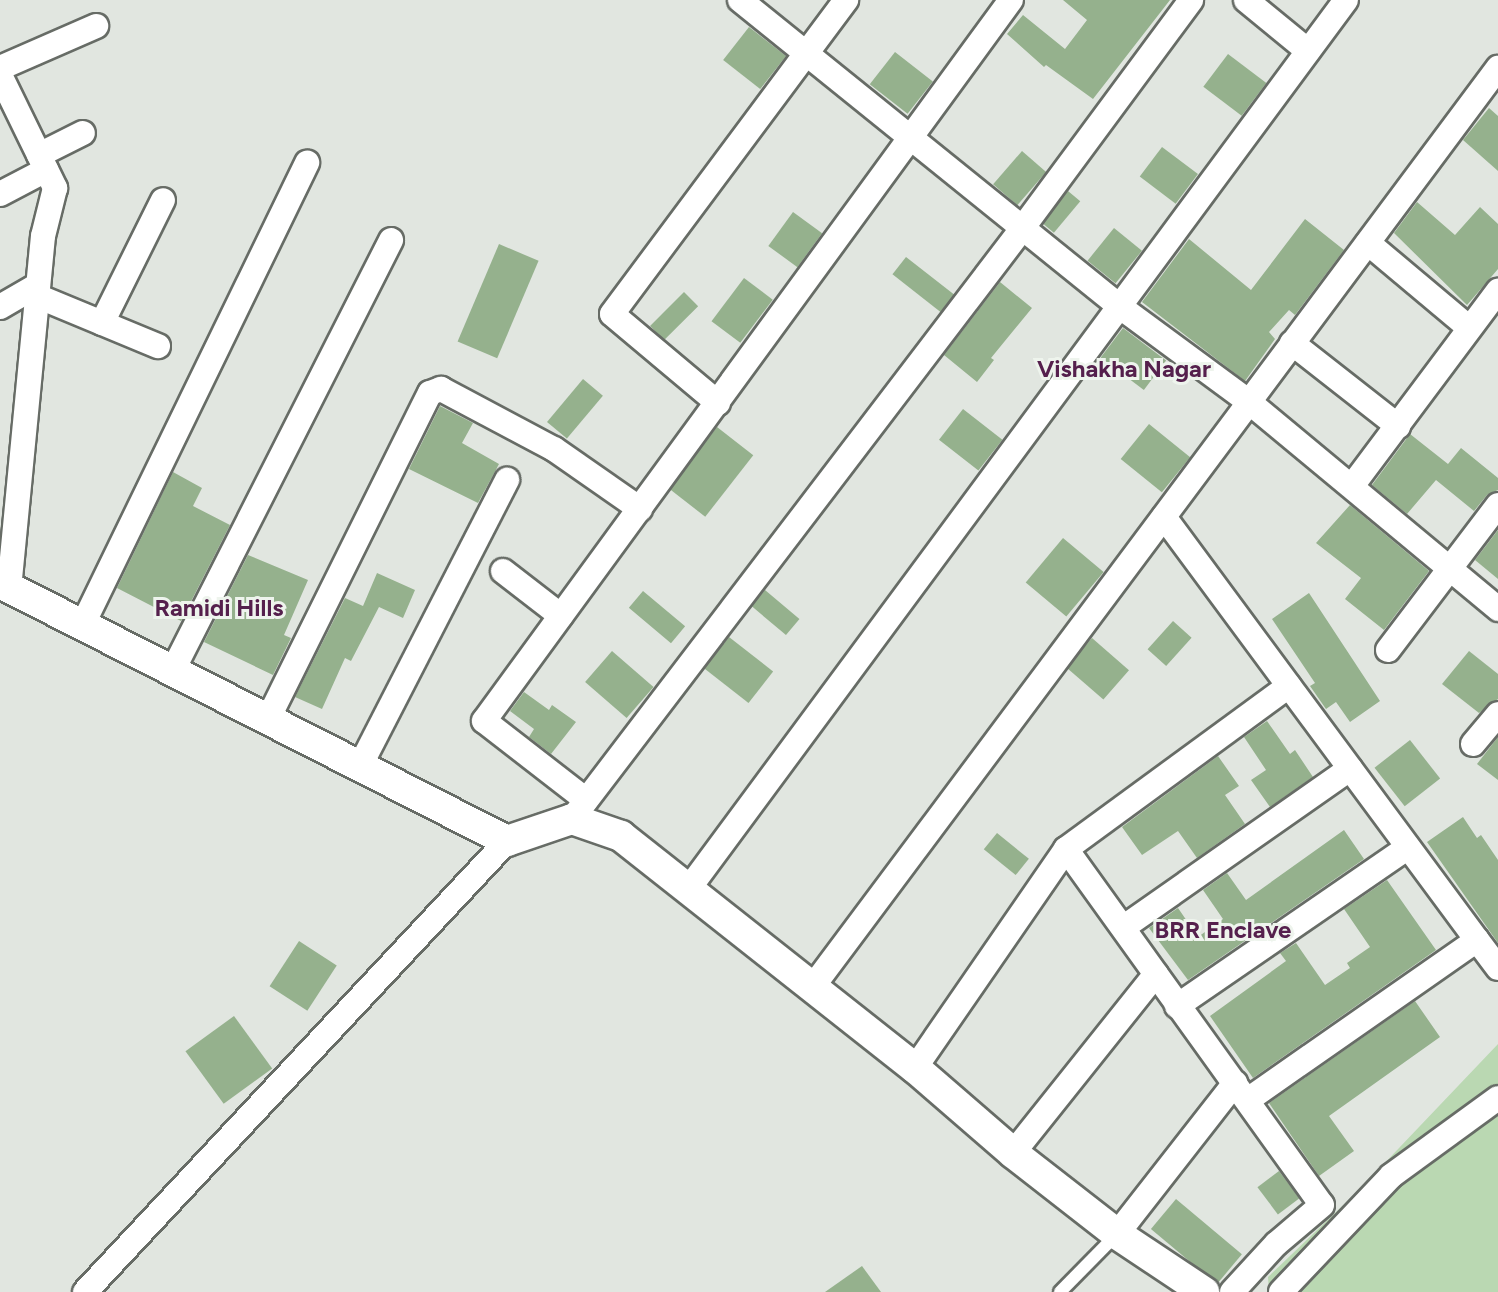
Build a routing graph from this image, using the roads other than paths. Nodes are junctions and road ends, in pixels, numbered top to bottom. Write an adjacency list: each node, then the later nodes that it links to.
1 (740, 0): 9 (street)
2 (846, 0): 9 (street)
3 (1011, 0): 14 (street)
4 (1191, 0): 19 (street)
5 (1246, 0): 8 (street)
6 (1346, 0): 8 (street)
7 (96, 26): 10 (street)
8 (1308, 51): 24 (street)
9 (805, 54): 14 (street); 30 (street)
10 (0, 68)
11 (1498, 68): 21 (street)
12 (0, 75): 15 (street)
13 (83, 133): 15 (street)
14 (913, 139): 19 (street); 30 (street)
15 (43, 162): 17 (street); 22 (street)
16 (307, 163): 43 (street)
17 (0, 194)
18 (163, 200): 26 (street)
19 (1024, 226): 24 (street); 52 (street)
20 (391, 240): 45 (street)
21 (1368, 243): 27 (street); 28 (street)
22 (37, 290): 25 (street); 26 (street); 40 (street)
23 (1498, 291): 27 (street)
24 (1119, 306): 31 (street); 56 (street)
25 (0, 307)
26 (102, 323): 29 (street)
27 (1468, 327): 32 (street)
28 (1292, 343): 31 (street); 32 (street)
29 (158, 346)
30 (718, 403): 36 (street)
31 (1248, 403): 34 (street); 37 (street)
32 (1398, 426): 34 (street)
33 (507, 480): 50 (street)
34 (1352, 486): 38 (street)
35 (1498, 505): 38 (street)
36 (640, 509): 42 (street); 48 (street)
37 (1164, 517): 46 (street); 61 (street)
38 (1449, 567): 41 (street); 44 (street)
39 (503, 571): 42 (street)
40 (4, 585): 43 (street)
41 (1498, 609)
42 (561, 616): 52 (street)
43 (83, 624): 45 (street)
44 (1388, 650)
45 (173, 670): 48 (street)
46 (1289, 686): 51 (street); 55 (street)
47 (1498, 714): 49 (street)
48 (268, 719): 50 (street)
49 (1473, 744)
50 (360, 766): 53 (street)
51 (1350, 769): 54 (street); 57 (street)
52 (579, 810): 53 (street); 56 (street)
53 (507, 841): 68 (street)
54 (1408, 847): 58 (street); 62 (street)
55 (1066, 849): 57 (street); 63 (street)
56 (687, 891): 61 (street)
57 (1124, 927): 60 (street)
58 (1477, 940): 59 (street); 64 (street)
59 (1498, 968)
60 (1156, 974): 62 (street); 66 (street)
61 (811, 989): 63 (street)
62 (1177, 1006): 64 (street)
63 (915, 1068): 66 (street)
64 (1242, 1091): 67 (street); 71 (street)
65 (1498, 1098): 72 (street)
66 (1013, 1153): 67 (street)
67 (1117, 1234): 69 (lane); 70 (street)
68 (85, 1292)
69 (1060, 1292)
70 (1204, 1292)
71 (1232, 1292)
72 (1281, 1292)

